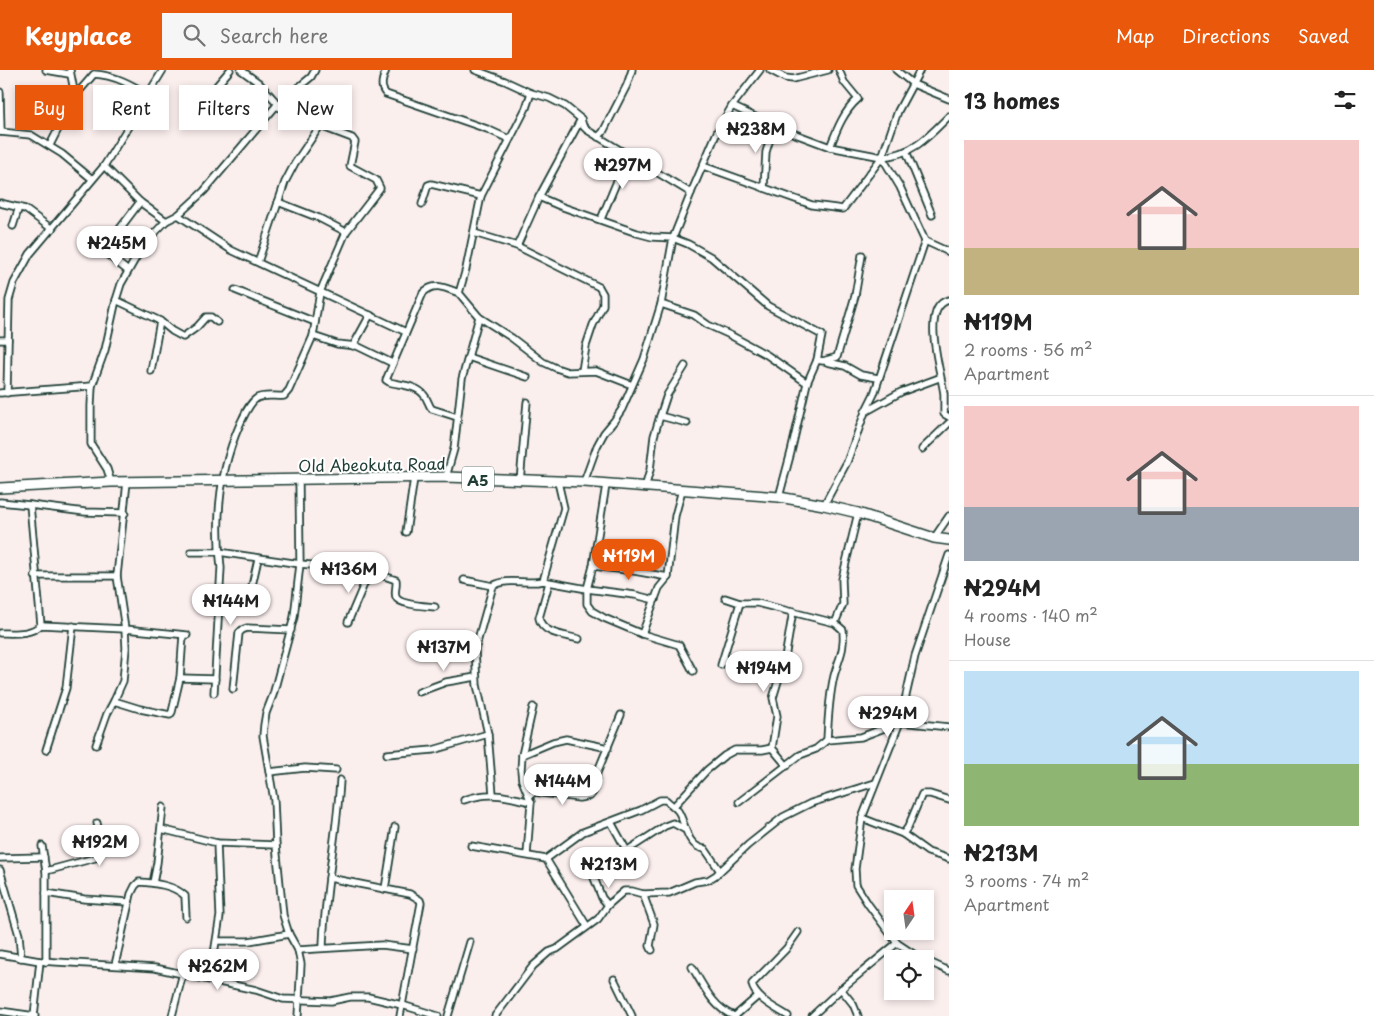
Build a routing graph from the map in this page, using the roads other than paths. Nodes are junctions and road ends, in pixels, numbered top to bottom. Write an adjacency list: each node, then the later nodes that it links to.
1 (46, 70): 15 (street)
2 (163, 70): 19 (street)
3 (230, 70): 20 (street)
4 (241, 70): 25 (street)
5 (315, 70): 25 (street)
6 (386, 70): 37 (street)
7 (475, 70): 23 (street)
8 (632, 70): 35 (street)
9 (760, 70): 26 (street)
10 (770, 70): 11 (street)
11 (828, 70)
12 (839, 70): 40 (street)
13 (896, 70): 16 (street)
14 (920, 70): 16 (street)
15 (70, 72): 17 (street)
16 (913, 84): 24 (street); 43 (street)
17 (73, 85)
18 (132, 85): 21 (street)
19 (154, 85)
20 (217, 85)
21 (83, 87)
22 (0, 92): 34 (street)
23 (531, 93): 28 (street); 37 (street)
24 (949, 99)
25 (277, 105): 56 (street)
26 (732, 106): 29 (street); 45 (street)
27 (949, 116): 41 (street)
28 (581, 119): 36 (street); 50 (street)
29 (774, 126): 40 (street); 47 (street)
30 (58, 130): 39 (street)
31 (126, 130): 44 (street)
32 (317, 130): 52 (street)
33 (331, 130): 62 (street)
34 (0, 132): 39 (street)
35 (604, 132): 36 (street); 38 (street)
36 (598, 137): 38 (street)
37 (509, 140): 49 (street)
38 (604, 140): 42 (street)
39 (50, 146): 46 (street)
40 (830, 147): 43 (street)
41 (906, 151): 43 (street); 57 (street)
42 (628, 155): 48 (street); 58 (street)
43 (882, 157): 47 (street); 65 (street)
44 (104, 166): 46 (street); 51 (street)
45 (703, 166): 47 (street); 48 (street)
46 (92, 180): 61 (street)
47 (764, 188)
48 (691, 193): 64 (street)
49 (481, 196): 54 (street); 63 (street)
50 (539, 197): 58 (street); 66 (street)
51 (140, 202): 59 (street); 70 (street)
52 (278, 202): 62 (street); 69 (street)
53 (0, 203): 55 (street)
54 (422, 204)
55 (19, 207): 60 (street); 61 (street)
56 (178, 215): 59 (street); 69 (street)
57 (932, 215)
58 (601, 219): 64 (street)
59 (166, 221): 70 (street)
60 (13, 226)
61 (52, 229): 85 (street)
62 (346, 232): 72 (street)
63 (474, 233): 66 (street); 73 (street)
64 (673, 238): 76 (street); 88 (street)
65 (925, 241): 67 (street); 94 (street)
66 (517, 246): 92 (street)
67 (949, 252)
68 (862, 255): 88 (street)
69 (258, 262): 72 (street)
70 (128, 271): 74 (street)
71 (236, 290): 81 (street)
72 (320, 292): 77 (street); 81 (street)
73 (459, 293): 78 (street); 82 (street)
74 (116, 300): 79 (street); 98 (street)
75 (949, 300): 95 (street)
76 (661, 304): 96 (street); 97 (street)
77 (370, 315): 82 (street); 86 (street)
78 (479, 317): 87 (street); 92 (street)
79 (160, 321): 80 (street); 91 (street)
80 (217, 322)
81 (315, 322): 83 (street)
82 (406, 332): 89 (street)
83 (313, 336): 86 (street); 111 (street)
84 (0, 340): 85 (street)
85 (8, 340): 100 (street)
86 (353, 346): 89 (street)
87 (468, 357): 93 (street); 104 (street)
88 (820, 361): 94 (street); 96 (street)
89 (392, 364): 104 (street)
90 (685, 366): 103 (street)
91 (151, 371)
92 (582, 371): 97 (street)
93 (526, 377)
94 (878, 378): 102 (street)
95 (940, 378): 102 (street); 105 (street)
96 (807, 383): 122 (street)
97 (632, 385): 117 (street)
98 (92, 386): 100 (street); 114 (street)
99 (0, 393): 100 (street)
100 (7, 393)
101 (527, 402): 113 (street)
102 (865, 412): 125 (street)
103 (660, 416): 107 (street); 120 (street)
104 (457, 417): 110 (street)
105 (949, 417)
106 (949, 423): 108 (street)
107 (688, 424)
108 (922, 448)
109 (414, 478): 110 (highway, Old Abeokuta Road / A5); 112 (highway, Old Abeokuta Road / A5); 129 (street)
110 (446, 478): 113 (highway, Old Abeokuta Road / A5)
111 (222, 480): 112 (highway, Old Abeokuta Road / A5); 115 (highway, Old Abeokuta Road / A5); 133 (street)
112 (299, 480): 136 (street)
113 (520, 481): 116 (highway, Old Abeokuta Road / A5)
114 (110, 482): 115 (highway, Old Abeokuta Road / A5); 119 (highway, Old Abeokuta Road / A5)
115 (127, 482): 127 (street)
116 (558, 482): 117 (highway, Old Abeokuta Road / A5); 143 (street)
117 (584, 482): 118 (highway, Old Abeokuta Road / A5)
118 (606, 485): 120 (highway, Old Abeokuta Road / A5); 137 (street)
119 (0, 488)
120 (645, 488): 121 (highway, Old Abeokuta Road / A5)
121 (682, 490): 122 (highway, Old Abeokuta Road / A5); 141 (street)
122 (779, 497): 125 (highway, Old Abeokuta Road / A5)
123 (0, 502): 124 (street)
124 (30, 505): 127 (street); 139 (street)
125 (824, 505): 126 (highway, Old Abeokuta Road / A5)
126 (858, 512): 130 (highway, Old Abeokuta Road / A5); 153 (street)
127 (125, 513): 140 (street)
128 (949, 516): 130 (street)
129 (406, 532)
130 (934, 538): 131 (highway, Old Abeokuta Road / A5)
131 (949, 540)
132 (191, 552): 133 (street)
133 (219, 552): 135 (street); 165 (street)
134 (949, 555): 172 (street)
135 (258, 559): 136 (street); 146 (street)
136 (300, 564): 138 (street); 157 (street)
137 (593, 566): 141 (street); 145 (street)
138 (366, 570): 150 (street); 152 (street)
139 (35, 576): 140 (street); 154 (street)
140 (117, 576): 156 (street)
141 (668, 577): 148 (street)
142 (464, 580): 144 (street)
143 (546, 582): 144 (street); 145 (street); 160 (street)
144 (493, 586): 163 (street)
145 (587, 589): 148 (street); 159 (street)
146 (252, 590)
147 (725, 598): 149 (street)
148 (655, 600): 159 (street)
149 (740, 602): 151 (street); 161 (street)
150 (435, 607)
151 (793, 612): 153 (street); 178 (street)
152 (348, 622)
153 (835, 623): 175 (street)
154 (41, 625): 155 (street); 158 (street)
155 (73, 626): 156 (street); 179 (street)
156 (125, 629): 164 (street); 169 (street)
157 (291, 630): 166 (street); 184 (street)
158 (0, 633)
159 (642, 634): 162 (street)
160 (579, 639)
161 (721, 665)
162 (693, 671)
163 (476, 676): 167 (street); 174 (street)
164 (180, 678): 165 (street); 169 (street)
165 (215, 679): 168 (street)
166 (233, 689)
167 (420, 692)
168 (214, 694)
169 (114, 701): 176 (street)
170 (533, 707): 181 (street)
171 (621, 715): 177 (street)
172 (900, 722): 173 (street); 175 (street); 186 (street)
173 (949, 727)
174 (488, 734): 180 (street); 187 (street)
175 (828, 740): 182 (street)
176 (96, 745)
177 (608, 748): 181 (street); 188 (street)
178 (772, 748): 182 (street); 192 (street)
179 (46, 750)
180 (387, 754)
181 (522, 755): 188 (street)
182 (787, 766): 191 (street)
183 (336, 770): 184 (street)
184 (269, 772): 202 (street)
185 (340, 780): 214 (street)
186 (875, 783): 194 (street); 213 (street)
187 (493, 794): 188 (street); 189 (street)
188 (530, 799): 206 (street)
189 (464, 800)
190 (949, 800): 200 (street)
191 (739, 802)
192 (674, 806): 195 (street); 198 (street)
193 (164, 807): 199 (street)
194 (862, 818): 200 (street); 227 (street)
195 (611, 822): 205 (street); 209 (street)
196 (97, 823): 212 (street)
197 (395, 826): 216 (street)
198 (684, 829): 205 (street); 213 (street)
199 (160, 830): 201 (street); 215 (street)
200 (902, 834): 210 (street)
201 (217, 843): 202 (street); 225 (street)
202 (276, 845): 224 (street)
203 (42, 846): 207 (street)
204 (472, 846): 206 (street)
205 (626, 851): 220 (street)
206 (527, 855): 209 (street)
207 (44, 857): 208 (street); 212 (street)
208 (0, 858)
209 (546, 859): 222 (street)
210 (949, 859)
211 (0, 870): 234 (street)
212 (46, 871): 217 (street)
213 (720, 871): 218 (street)
214 (329, 878): 216 (street); 228 (street)
215 (152, 883): 219 (street); 221 (street)
216 (385, 889): 229 (street)
217 (46, 893): 219 (street); 235 (street)
218 (643, 894): 220 (street); 231 (street)
219 (129, 902): 237 (street)
220 (608, 905): 222 (street)
221 (186, 917)
222 (587, 926): 254 (street)
223 (798, 932): 244 (street)
224 (289, 934): 225 (street); 230 (street)
225 (217, 941): 241 (street)
226 (470, 942): 253 (street)
227 (897, 943): 232 (street); 243 (street)
228 (323, 948): 229 (street); 230 (street)
229 (413, 949): 246 (street)
230 (298, 950): 245 (street)
231 (652, 950)
232 (908, 950)
233 (0, 954): 234 (street)
234 (21, 958): 235 (street)
235 (43, 962): 237 (street); 248 (street)
236 (934, 964): 239 (street)
237 (115, 965): 240 (street)
238 (692, 967): 256 (street)
239 (949, 971)
240 (183, 973): 241 (street); 249 (street)
241 (210, 979): 245 (street)
242 (614, 979): 255 (street)
243 (842, 989): 258 (street); 259 (street)
244 (758, 996): 256 (street); 257 (street)
245 (299, 1000): 246 (street); 250 (street)
246 (402, 1005): 251 (street); 252 (street)
247 (0, 1011): 248 (street)
248 (35, 1016)
249 (172, 1016)
250 (298, 1016)
251 (400, 1016)
252 (438, 1016)
253 (448, 1016)
254 (495, 1016)
255 (632, 1016)
256 (734, 1016)
257 (788, 1016)
258 (812, 1016)
259 (858, 1016)

